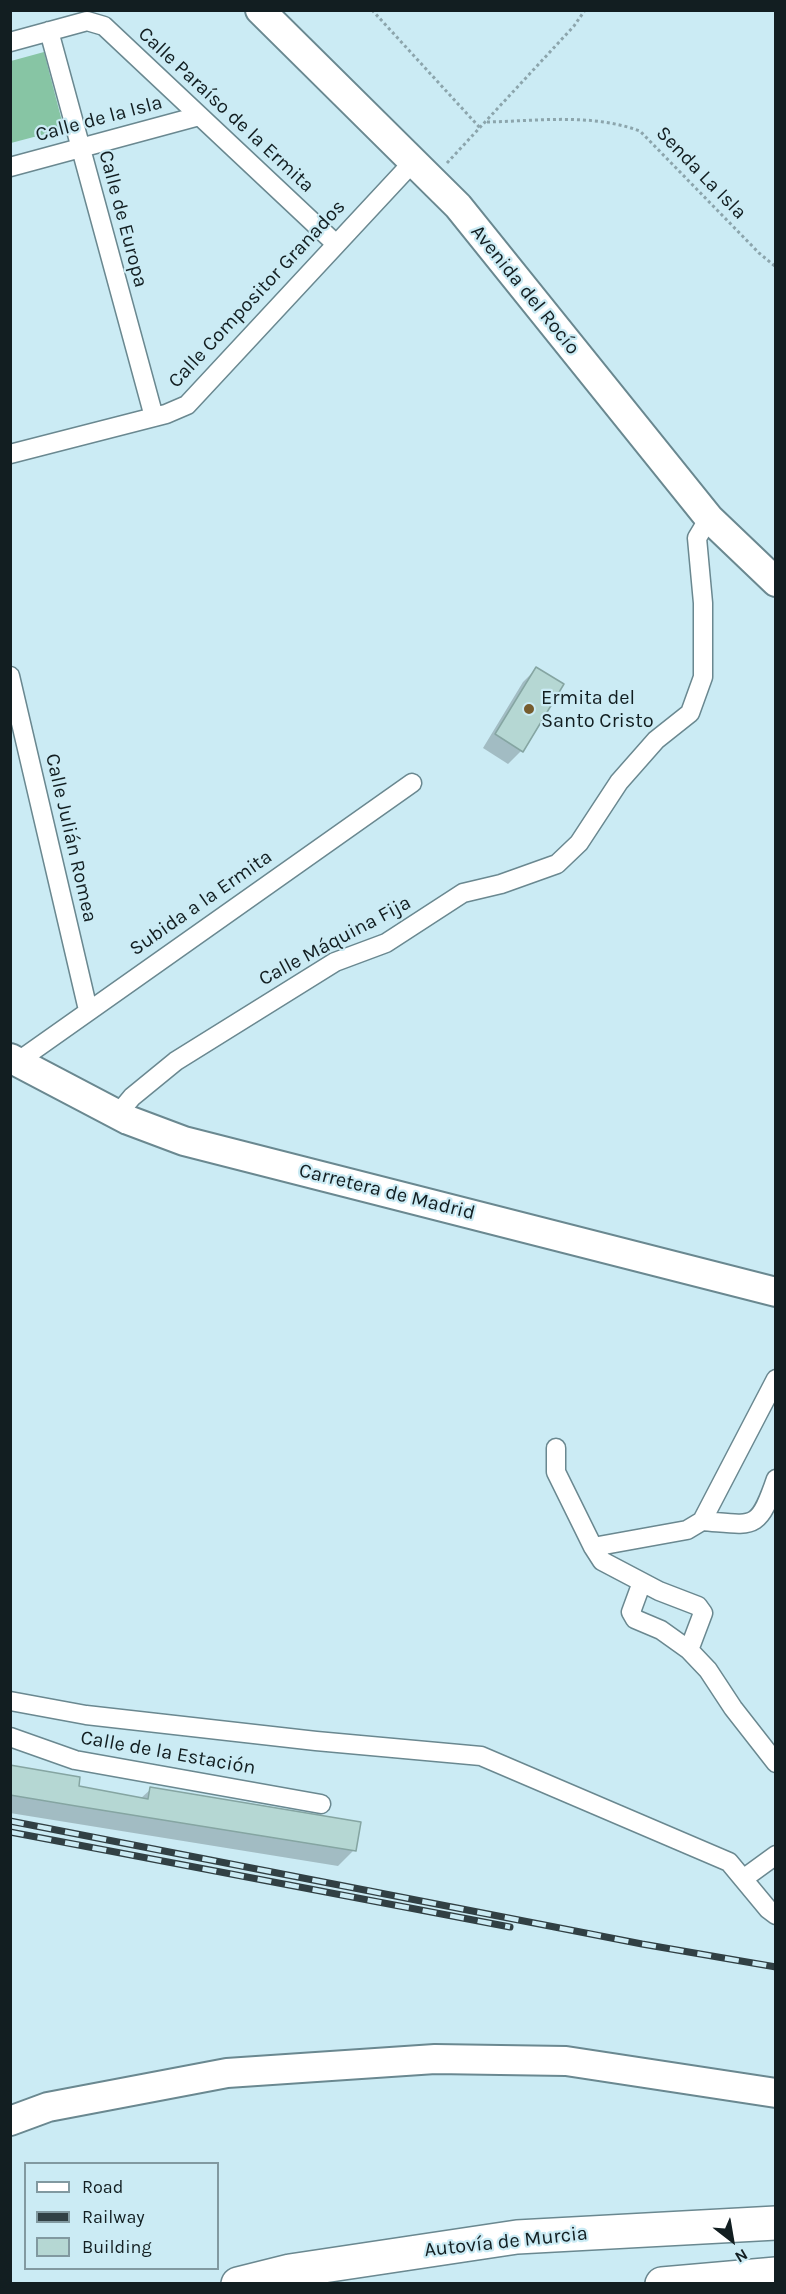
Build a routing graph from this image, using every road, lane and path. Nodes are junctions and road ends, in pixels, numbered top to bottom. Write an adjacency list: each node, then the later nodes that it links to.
1 (260, 10): 11 (main road, Avenida del Rocío)
2 (372, 10): 8 (path)
3 (585, 10): 7 (path)
4 (49, 31): 5 (street, Calle Paraíso de la Ermita); 6 (street, Calle Paraíso de la Ermita); 9 (street, Calle de Europa)
5 (10, 42)
6 (200, 116): 9 (street, Calle de la Isla); 12 (street, Calle Paraíso de la Ermita)
7 (487, 122): 8 (path); 13 (path, Senda La Isla)
8 (480, 129): 11 (path)
9 (81, 148): 10 (street, Calle de la Isla); 14 (street, Calle de Europa)
10 (10, 167)
11 (422, 171): 12 (street, Calle Compositor Granados); 16 (main road, Avenida del Rocío)
12 (336, 244): 14 (street, Calle Compositor Granados)
13 (776, 267)
14 (154, 417): 15 (street, Calle Compositor Granados)
15 (10, 453)
16 (709, 518): 17 (main road, Avenida del Rocío); 23 (street, Calle Máquina Fija)
17 (776, 582)
18 (10, 676): 19 (street, Calle Julián Romea)
19 (14, 705): 21 (street, Calle Julián Romea)
20 (412, 783): 21 (street, Subida a la Ermita)
21 (88, 1010): 22 (street, Subida a la Ermita)
22 (14, 1060): 23 (main road, Carretera de Madrid)
23 (117, 1115): 24 (main road, Carretera de Madrid)
24 (776, 1292)
25 (776, 1379): 28 (street)
26 (556, 1448): 29 (street)
27 (776, 1479): 28 (street)
28 (702, 1521): 29 (street)
29 (593, 1547): 30 (street)
30 (642, 1582): 31 (street); 31 (street)
31 (689, 1650): 34 (street)
32 (10, 1701): 37 (street)
33 (10, 1737): 35 (street, Calle de la Estación)
34 (776, 1763)
35 (321, 1804)
36 (772, 1864): 37 (street)
37 (743, 1879): 38 (street)
38 (776, 1915)
39 (776, 2093): 40 (main road)
40 (10, 2121)
41 (776, 2223): 43 (highway, Autovía de Murcia)
42 (776, 2274): 44 (highway)
43 (238, 2283)
44 (662, 2283)

